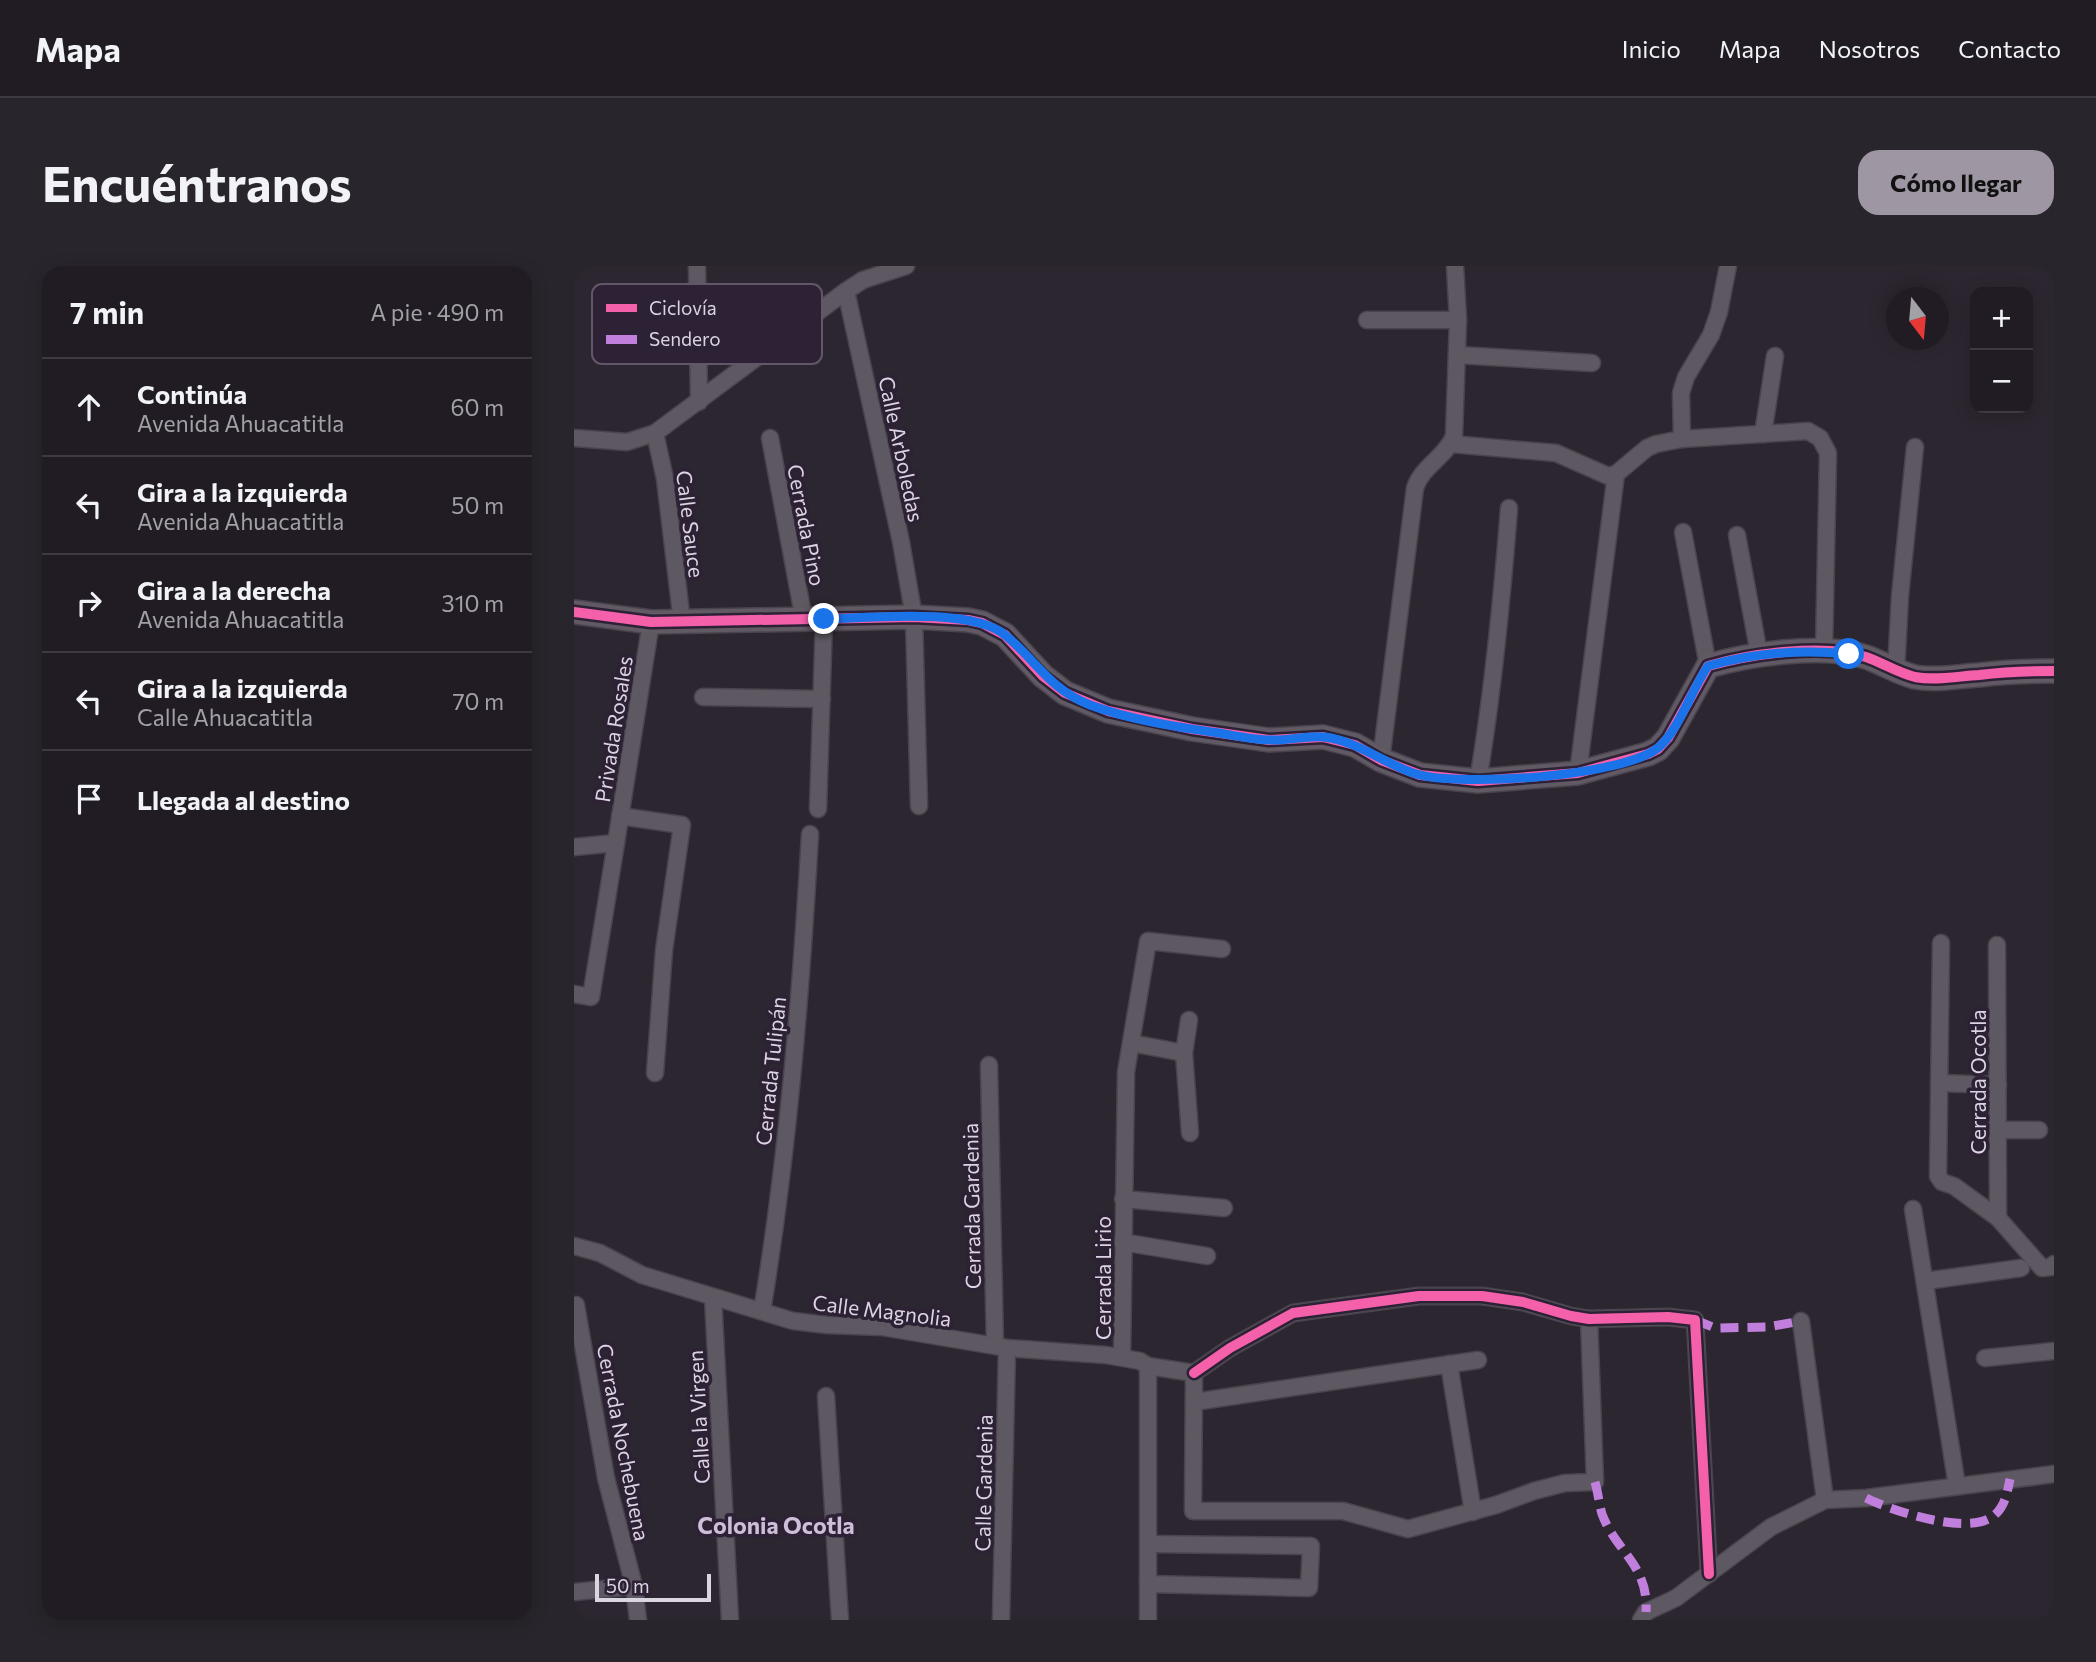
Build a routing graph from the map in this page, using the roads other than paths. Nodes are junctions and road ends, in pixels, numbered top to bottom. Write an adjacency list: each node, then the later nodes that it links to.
1 (697, 266): 5 (street)
2 (906, 266): 6 (street)
3 (1455, 266): 9 (street)
4 (1728, 266): 20 (street)
5 (697, 284)
6 (846, 291): 7 (street); 28 (street, Calle Arboledas)
7 (822, 309)
8 (1367, 320): 9 (street)
9 (1458, 320): 10 (street)
10 (1458, 355): 12 (street); 21 (street)
11 (1775, 356): 17 (street)
12 (1592, 363)
13 (698, 364): 15 (street)
14 (749, 364): 15 (street)
15 (699, 402): 16 (street)
16 (655, 433): 18 (street); 31 (street, Calle Sauce)
17 (1763, 434): 20 (street); 32 (street)
18 (574, 438)
19 (770, 438): 29 (street, Cerrada Pino)
20 (1682, 439): 23 (street)
21 (1451, 444): 23 (street); 39 (street)
22 (1915, 447): 35 (street)
23 (1616, 474): 40 (street)
24 (1509, 508): 41 (street)
25 (1683, 532): 34 (street)
26 (1737, 535): 33 (street)
27 (574, 612): 30 (street)
28 (914, 617): 29 (street); 39 (street); 42 (street, Calle Arboledas)
29 (814, 619): 31 (street); 38 (street, Cerrada Pino)
30 (651, 622): 31 (street); 44 (street, Privada Rosales)
31 (682, 622)
32 (1824, 652): 33 (street); 35 (street)
33 (1759, 654): 34 (street)
34 (1708, 666): 40 (street)
35 (1896, 671): 36 (street)
36 (2054, 671)
37 (703, 697): 38 (street)
38 (822, 699): 43 (street, Cerrada Pino)
39 (1381, 760): 41 (street)
40 (1578, 773): 41 (street)
41 (1478, 781)
42 (919, 806)
43 (818, 809)
44 (620, 816): 46 (street, Privada Rosales); 56 (street)
45 (810, 834): 74 (street, Cerrada Tulipán)
46 (616, 843): 47 (street); 51 (street, Privada Rosales)
47 (574, 847)
48 (1941, 943): 57 (street, Cerrada Ocotla)
49 (1997, 945): 58 (street, Cerrada Ocotla)
50 (1222, 949): 53 (street, Cerrada Lirio)
51 (574, 994)
52 (1188, 1020): 54 (street)
53 (1131, 1043): 54 (street); 62 (street, Cerrada Lirio)
54 (1184, 1053): 61 (street)
55 (989, 1065): 77 (street, Cerrada Gardenia)
56 (655, 1073)
57 (1939, 1083): 58 (street); 65 (street, Cerrada Ocotla)
58 (1998, 1085): 59 (street, Cerrada Ocotla)
59 (1998, 1130): 60 (street); 65 (street, Cerrada Ocotla)
60 (2039, 1130)
61 (1190, 1133)
62 (1123, 1199): 63 (street, Cerrada Lirio); 66 (street, Cerrada Lirio)
63 (1224, 1208)
64 (1913, 1209): 71 (street)
65 (1998, 1219): 69 (street)
66 (1122, 1242): 68 (street); 79 (street, Cerrada Lirio)
67 (574, 1246): 72 (street, Calle Magnolia)
68 (1207, 1256)
69 (2054, 1264)
70 (2021, 1268): 71 (street)
71 (1925, 1281): 88 (street)
72 (713, 1297): 74 (street, Calle Magnolia); 97 (street, Calle la Virgen)
73 (576, 1305): 94 (street, Cerrada Nochebuena)
74 (762, 1311): 77 (street, Calle Magnolia)
75 (1589, 1319): 84 (street); 90 (street); 92 (street)
76 (1801, 1321): 89 (street)
77 (1001, 1347): 79 (street, Calle Magnolia); 99 (street, Calle Gardenia)
78 (2054, 1351): 80 (street)
79 (1122, 1357): 83 (street, Calle Magnolia)
80 (1984, 1358)
81 (1478, 1360): 82 (street)
82 (1450, 1364): 86 (street); 90 (street)
83 (1148, 1366): 84 (street, Calle Magnolia); 91 (street)
84 (1194, 1373): 86 (street)
85 (826, 1396): 98 (street)
86 (1194, 1402): 90 (street)
87 (2054, 1474): 88 (street)
88 (1957, 1486): 89 (street)
89 (1825, 1500): 92 (street)
90 (1473, 1512)
91 (1148, 1544): 93 (street); 93 (street)
92 (1709, 1574): 101 (street)
93 (1148, 1584): 100 (street)
94 (634, 1586): 95 (street); 96 (street, Cerrada Nochebuena)
95 (574, 1592)
96 (638, 1620)
97 (730, 1620)
98 (840, 1620)
99 (1001, 1620)
100 (1148, 1620)
101 (1641, 1620)

